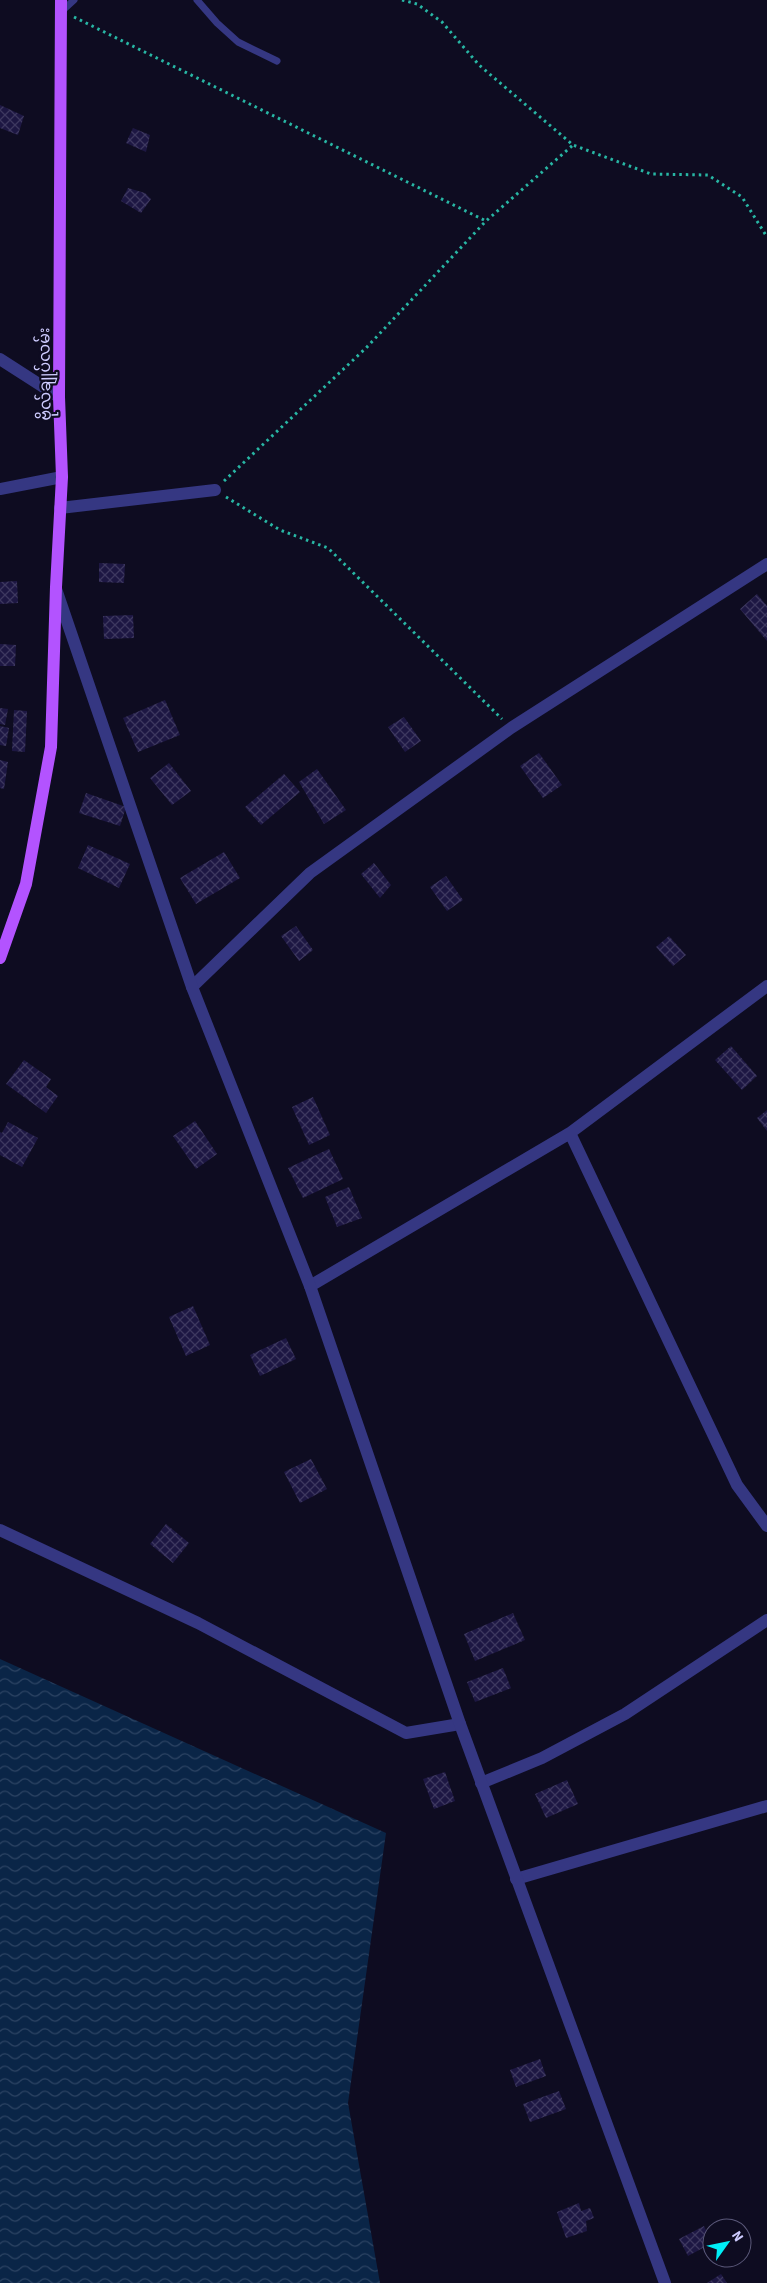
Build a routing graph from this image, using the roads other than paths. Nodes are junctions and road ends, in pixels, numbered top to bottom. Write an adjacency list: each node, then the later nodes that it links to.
1 (74, 0): 3 (lane)
2 (197, 0): 4 (lane)
3 (62, 6): 6 (main road, ဗိုလ်ချုပ်လမ်း)
4 (277, 61)
5 (0, 359): 6 (street)
6 (60, 397): 7 (main road, ဗိုလ်ချုပ်လမ်း)
7 (62, 477): 8 (street); 10 (main road, ဗိုလ်ချုပ်လမ်း)
8 (0, 489)
9 (215, 490): 10 (street)
10 (60, 508): 12 (main road, ဗိုလ်ချုပ်လမ်း)
11 (767, 564): 15 (street)
12 (56, 587): 13 (main road, ဗိုလ်ချုပ်လမ်း); 15 (street)
13 (0, 958)
14 (767, 986): 16 (street)
15 (192, 987): 17 (street)
16 (570, 1133): 17 (street); 18 (street)
17 (310, 1286): 21 (street)
18 (767, 1526)
19 (0, 1530): 21 (street)
20 (767, 1620): 22 (street)
21 (460, 1724): 22 (street)
22 (481, 1783): 24 (street)
23 (767, 1806): 24 (street)
24 (516, 1879): 25 (street)
25 (665, 2283)

